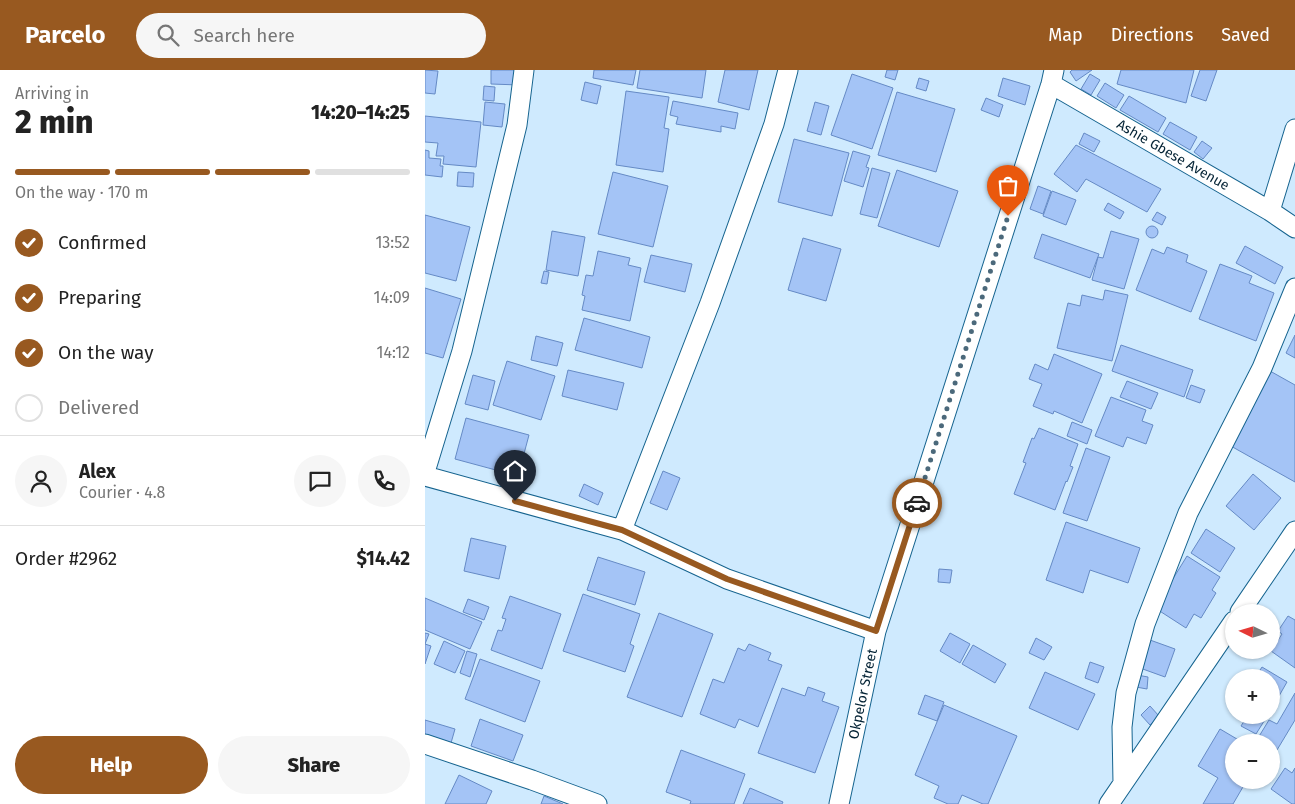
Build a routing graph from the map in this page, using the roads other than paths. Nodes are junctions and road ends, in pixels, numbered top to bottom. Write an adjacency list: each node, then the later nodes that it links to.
1 (524, 70): 8 (street)
2 (788, 70): 10 (street)
3 (1052, 77): 5 (street, Ashie Gbese Avenue); 13 (street, Okpelor Street)
4 (1295, 129): 5 (street)
5 (1270, 211): 6 (street, Ashie Gbese Avenue)
6 (1295, 228)
7 (1295, 288): 16 (street)
8 (425, 472)
9 (425, 476): 10 (street)
10 (622, 530): 13 (street)
11 (1295, 531): 12 (street)
12 (1245, 604)
13 (876, 631): 18 (street, Okpelor Street)
14 (1225, 634): 16 (street)
15 (425, 744): 17 (street)
16 (1123, 783): 19 (street)
17 (597, 804)
18 (839, 804)
19 (1109, 804)

